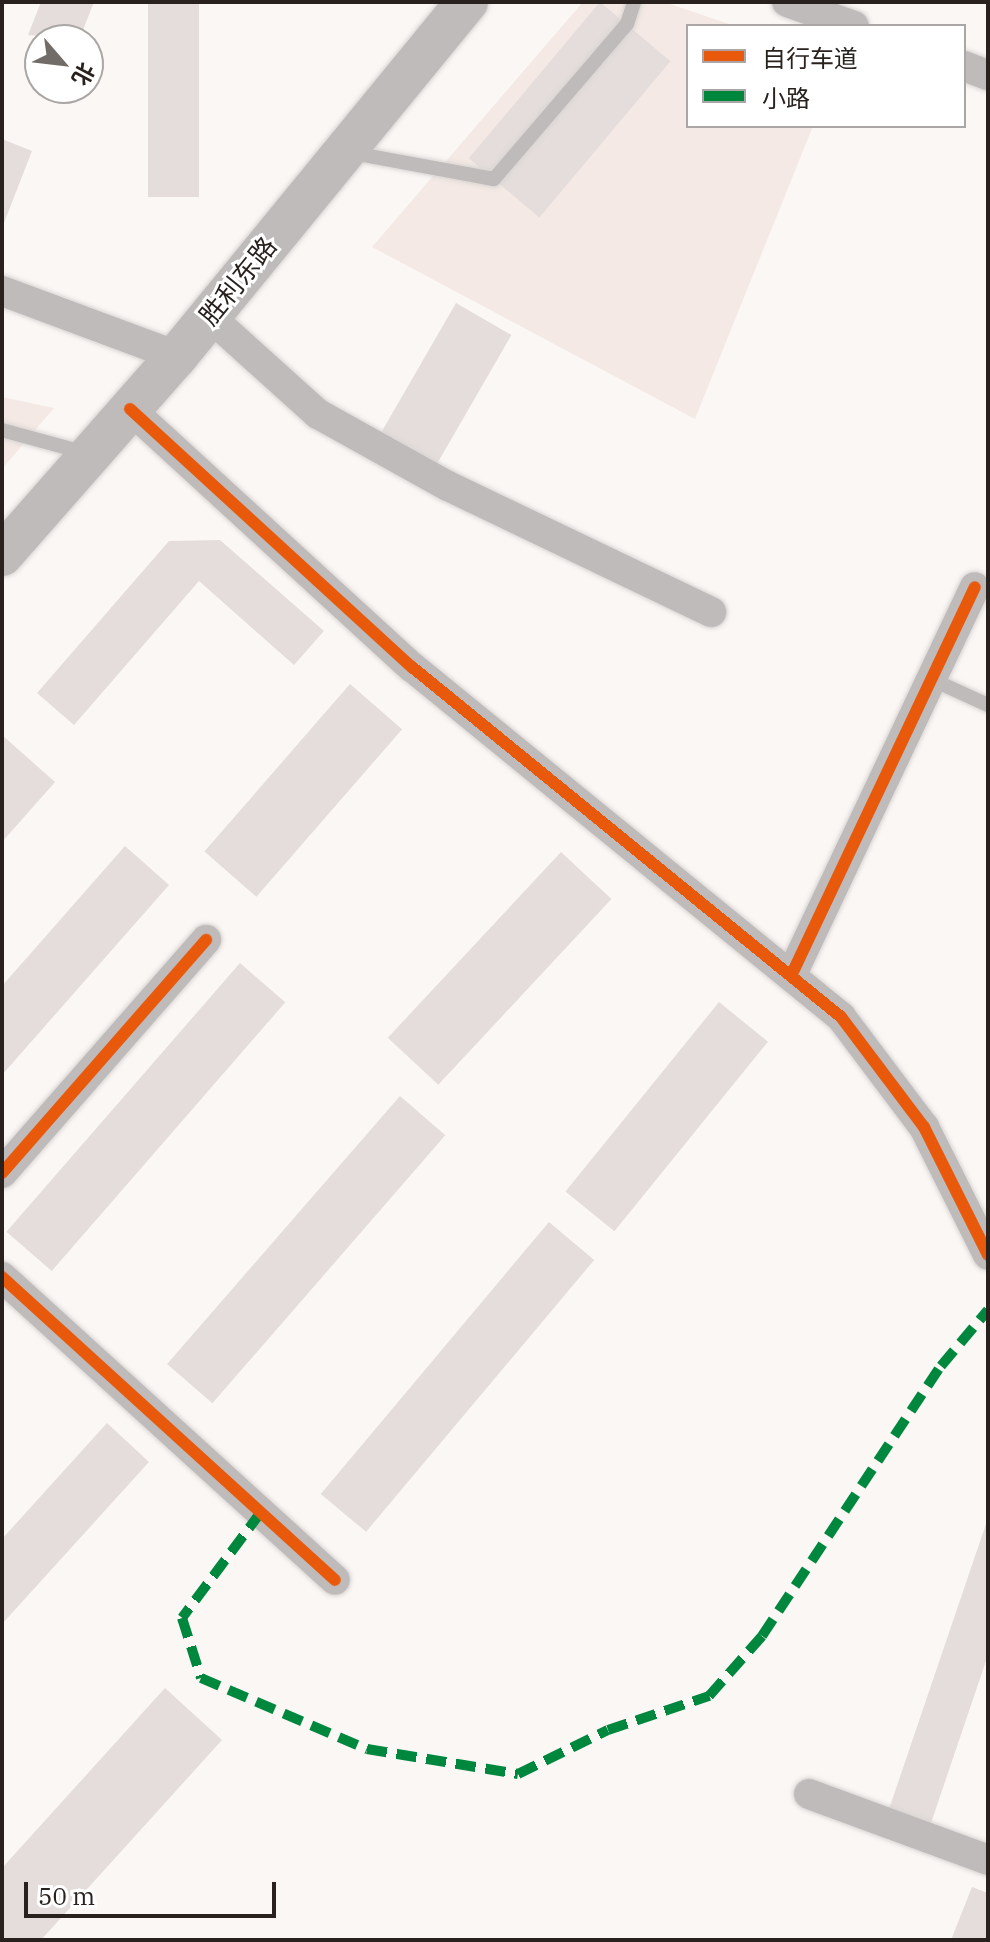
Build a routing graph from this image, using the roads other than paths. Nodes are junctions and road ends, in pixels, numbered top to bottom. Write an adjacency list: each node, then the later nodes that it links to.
1 (467, 2): 7 (main road, 胜利东路)
2 (634, 2): 7 (lane)
3 (787, 2): 4 (street)
4 (848, 24)
5 (966, 67): 6 (street)
6 (988, 75)
7 (344, 152): 9 (main road, 胜利东路)
8 (2, 291): 10 (street)
9 (209, 316): 10 (main road, 胜利东路); 16 (street)
10 (177, 356): 11 (main road, 胜利东路)
11 (130, 409): 13 (main road, 胜利东路); 20 (street)
12 (2, 430): 13 (lane)
13 (90, 454): 14 (main road, 胜利东路)
14 (2, 555)
15 (975, 587): 17 (street)
16 (711, 612)
17 (931, 679): 18 (lane); 20 (street)
18 (988, 705)
19 (206, 940): 21 (street)
20 (791, 976): 22 (street)
21 (2, 1173)
22 (988, 1255)
23 (2, 1277): 24 (street)
24 (335, 1580)
25 (809, 1794): 26 (street)
26 (988, 1860)

